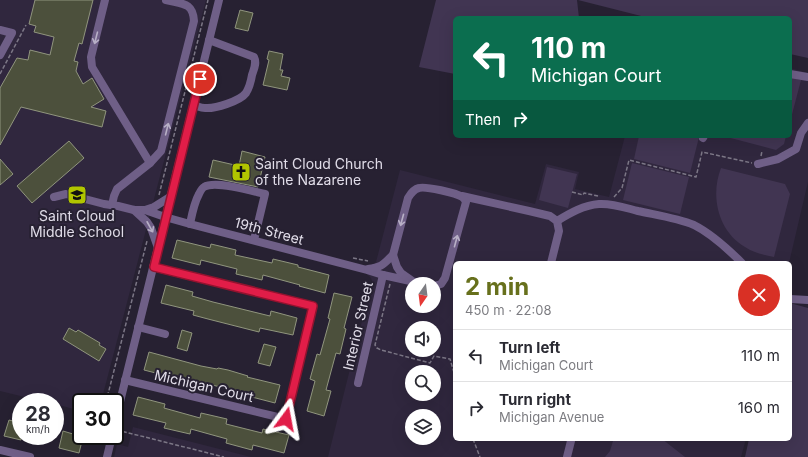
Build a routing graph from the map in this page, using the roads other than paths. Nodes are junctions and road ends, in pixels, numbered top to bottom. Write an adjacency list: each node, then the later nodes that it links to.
1 (105, 0): 11 (street, one-way to 11)
2 (166, 0): 11 (street, one-way to 2)
3 (219, 0): 5 (street)
4 (0, 30): 6 (street)
5 (209, 40): 9 (street); 9 (street)
6 (0, 55)
7 (792, 74): 8 (street)
8 (808, 77)
9 (193, 105): 15 (street)
10 (808, 123): 12 (street)
11 (150, 163): 16 (street)
12 (758, 164)
13 (462, 196): 20 (street); 24 (street, one-way to 24); 32 (street, one-way to 13)
14 (54, 197): 16 (street)
15 (170, 197): 18 (street); 19 (street)
16 (112, 205): 17 (street)
17 (134, 210): 18 (street); 23 (street, one-way to 23)
18 (145, 210): 19 (street, 19th Street)
19 (165, 217): 21 (street, 19th Street); 23 (street)
20 (557, 221): 25 (street); 26 (street)
21 (190, 224): 22 (street, 19th Street); 22 (street)
22 (254, 240): 27 (street, 19th Street)
23 (158, 248): 28 (street)
24 (393, 255): 27 (street); 30 (street)
25 (552, 261)
26 (740, 261)
27 (368, 266): 29 (street, 19th Street)
28 (154, 267): 35 (street); 37 (street, Michigan Court)
29 (383, 275): 31 (street, 19th Street); 38 (street, Interior Street)
30 (406, 277)
31 (405, 280)
32 (441, 284)
33 (792, 299): 34 (street)
34 (808, 300)
35 (138, 327): 36 (street); 37 (street)
36 (165, 334)
37 (125, 380): 39 (street)
38 (358, 383)
39 (122, 393)
40 (571, 441): 45 (street)
41 (110, 445): 44 (street)
42 (0, 450): 43 (street)
43 (30, 457)
44 (107, 457)
45 (567, 457)

